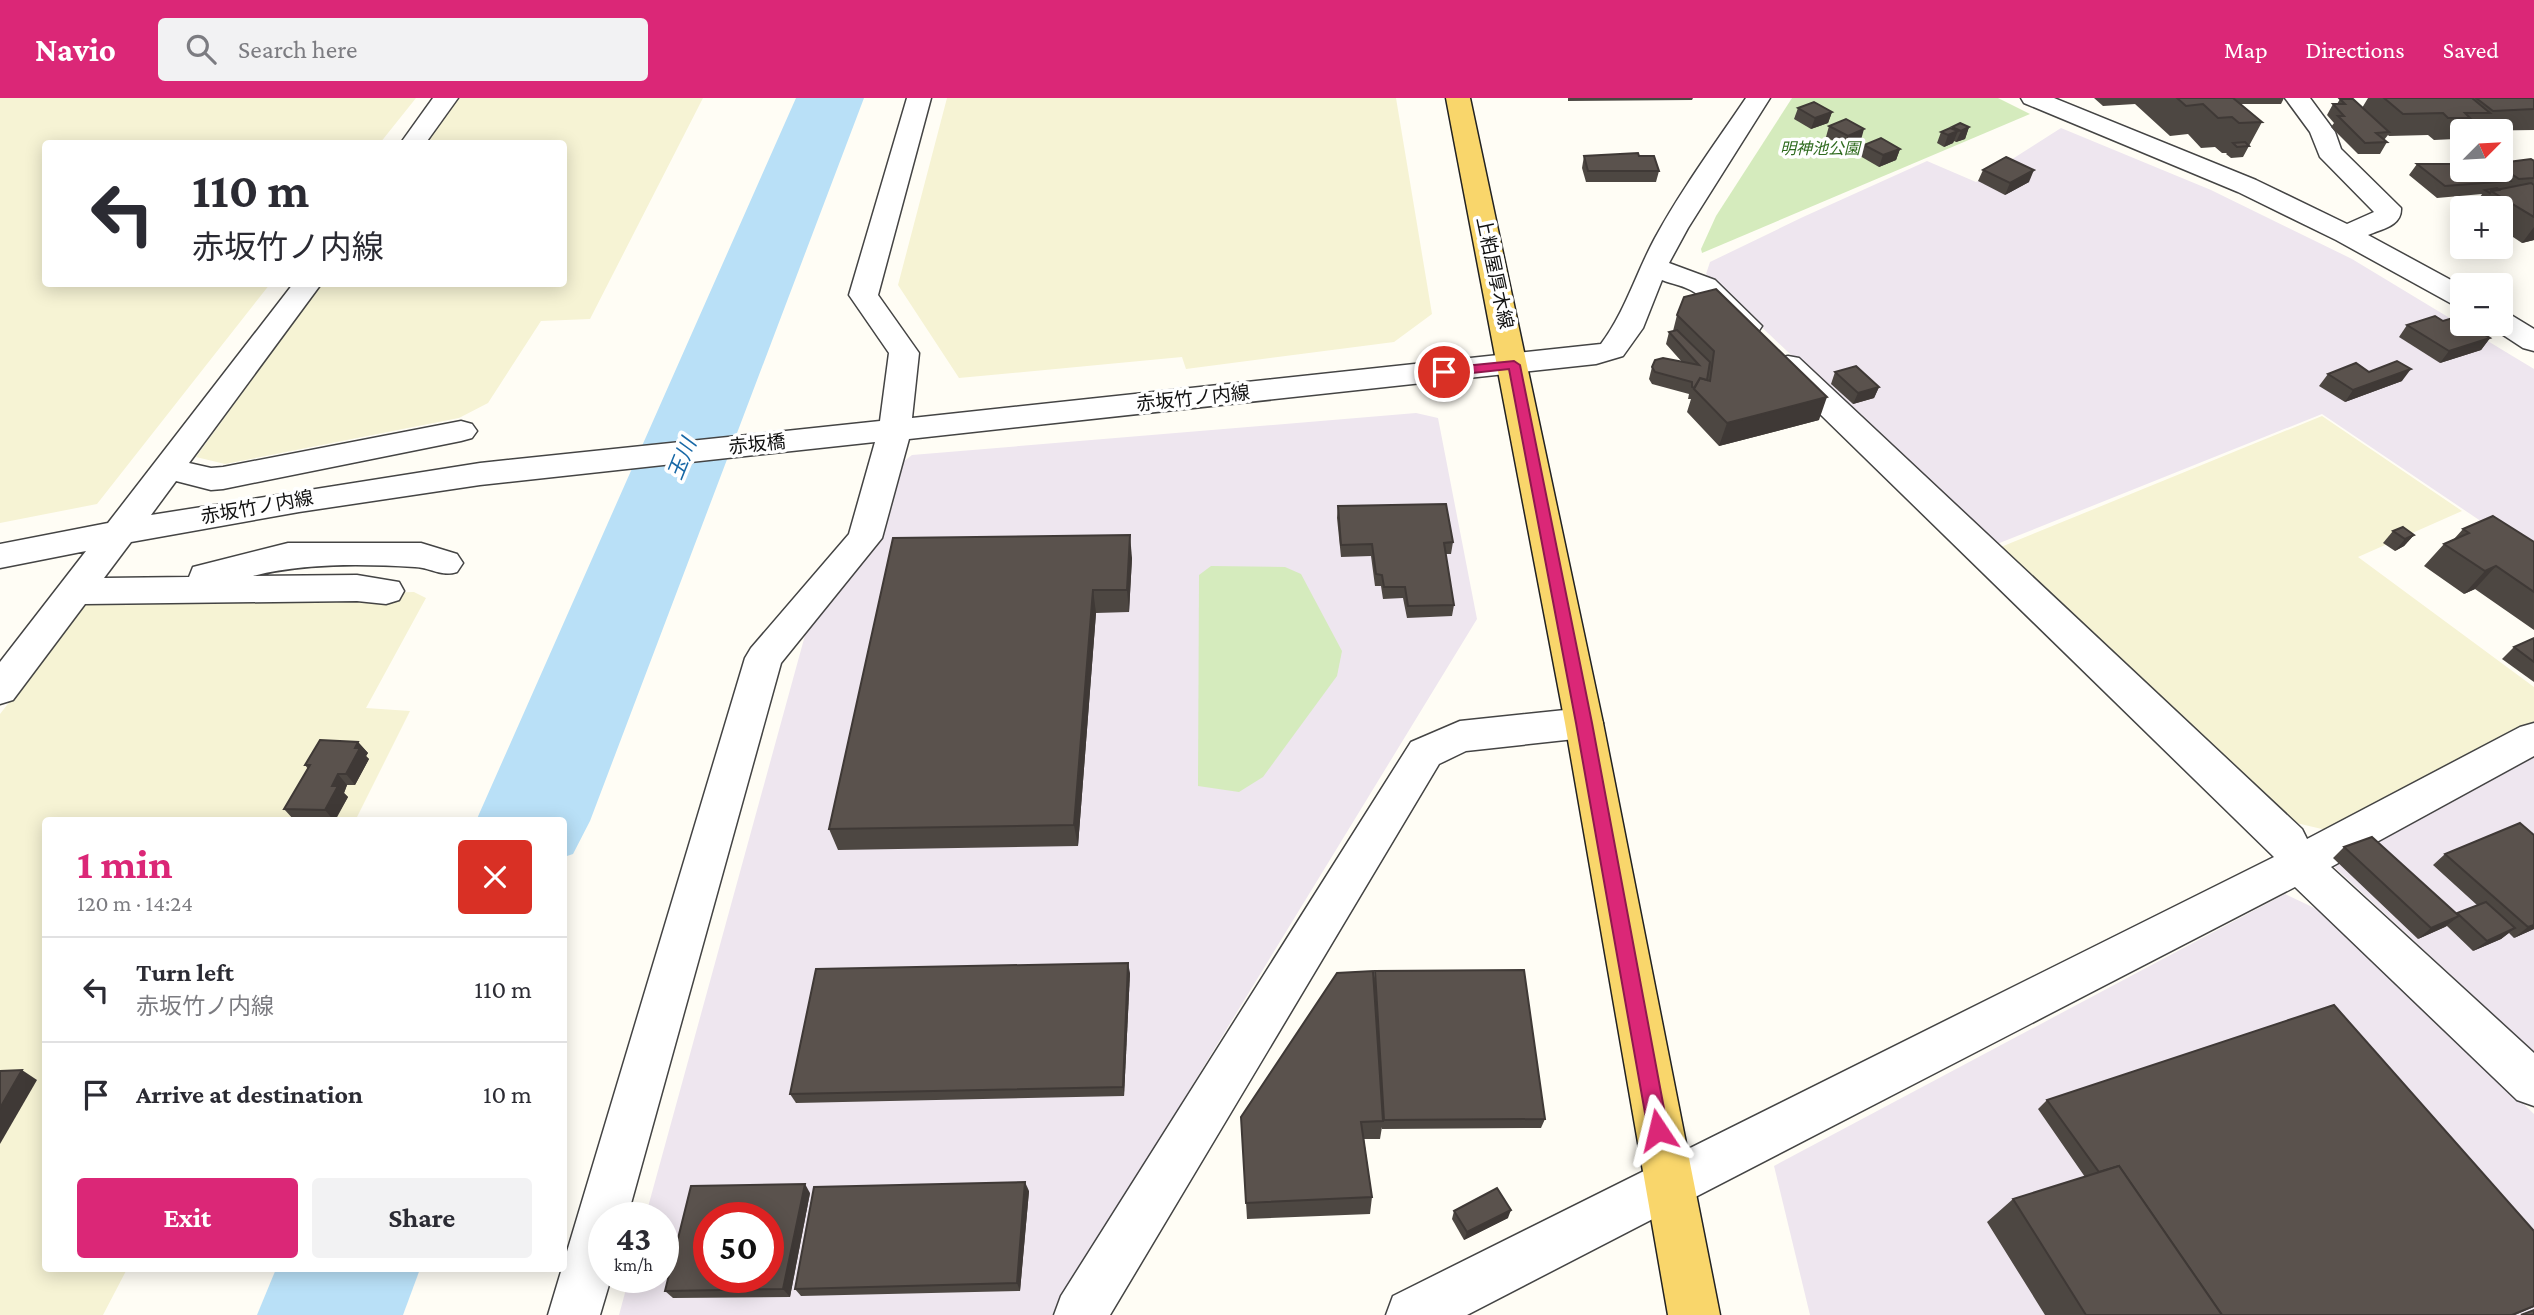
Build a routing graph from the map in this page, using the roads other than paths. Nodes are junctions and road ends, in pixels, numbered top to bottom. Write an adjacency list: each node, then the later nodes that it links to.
1 (446, 98): 7 (street)
2 (919, 98): 15 (street)
3 (1458, 98): 14 (main road, 上粕屋厚木線)
4 (1758, 98): 9 (street)
5 (2033, 98): 8 (street)
6 (2297, 98): 8 (street)
7 (415, 140)
8 (2347, 234): 11 (street)
9 (1653, 267): 14 (street, 赤坂竹ノ内線); 28 (street)
10 (305, 287): 17 (street)
11 (2450, 291)
12 (2513, 329): 13 (street)
13 (2534, 342)
14 (1514, 365): 15 (street, 赤坂竹ノ内線); 26 (main road, 上粕屋厚木線)
15 (884, 430): 18 (street, 赤坂橋); 31 (street)
16 (461, 431): 17 (street)
17 (168, 468): 19 (street)
18 (516, 470): 19 (street, 赤坂竹ノ内線)
19 (121, 531): 20 (street, 赤坂竹ノ内線); 23 (street)
20 (0, 556)
21 (445, 563): 22 (street)
22 (161, 589): 23 (street); 24 (street)
23 (74, 591): 25 (street)
24 (386, 591)
25 (0, 690)
26 (1584, 723): 30 (main road, 上粕屋厚木線); 32 (street)
27 (2534, 738): 28 (street)
28 (2299, 864): 29 (street); 30 (street)
29 (2534, 1084)
30 (1668, 1184): 33 (street); 34 (main road, 上粕屋厚木線)
31 (574, 1315)
32 (1080, 1315)
33 (1412, 1315)
34 (1695, 1315)

